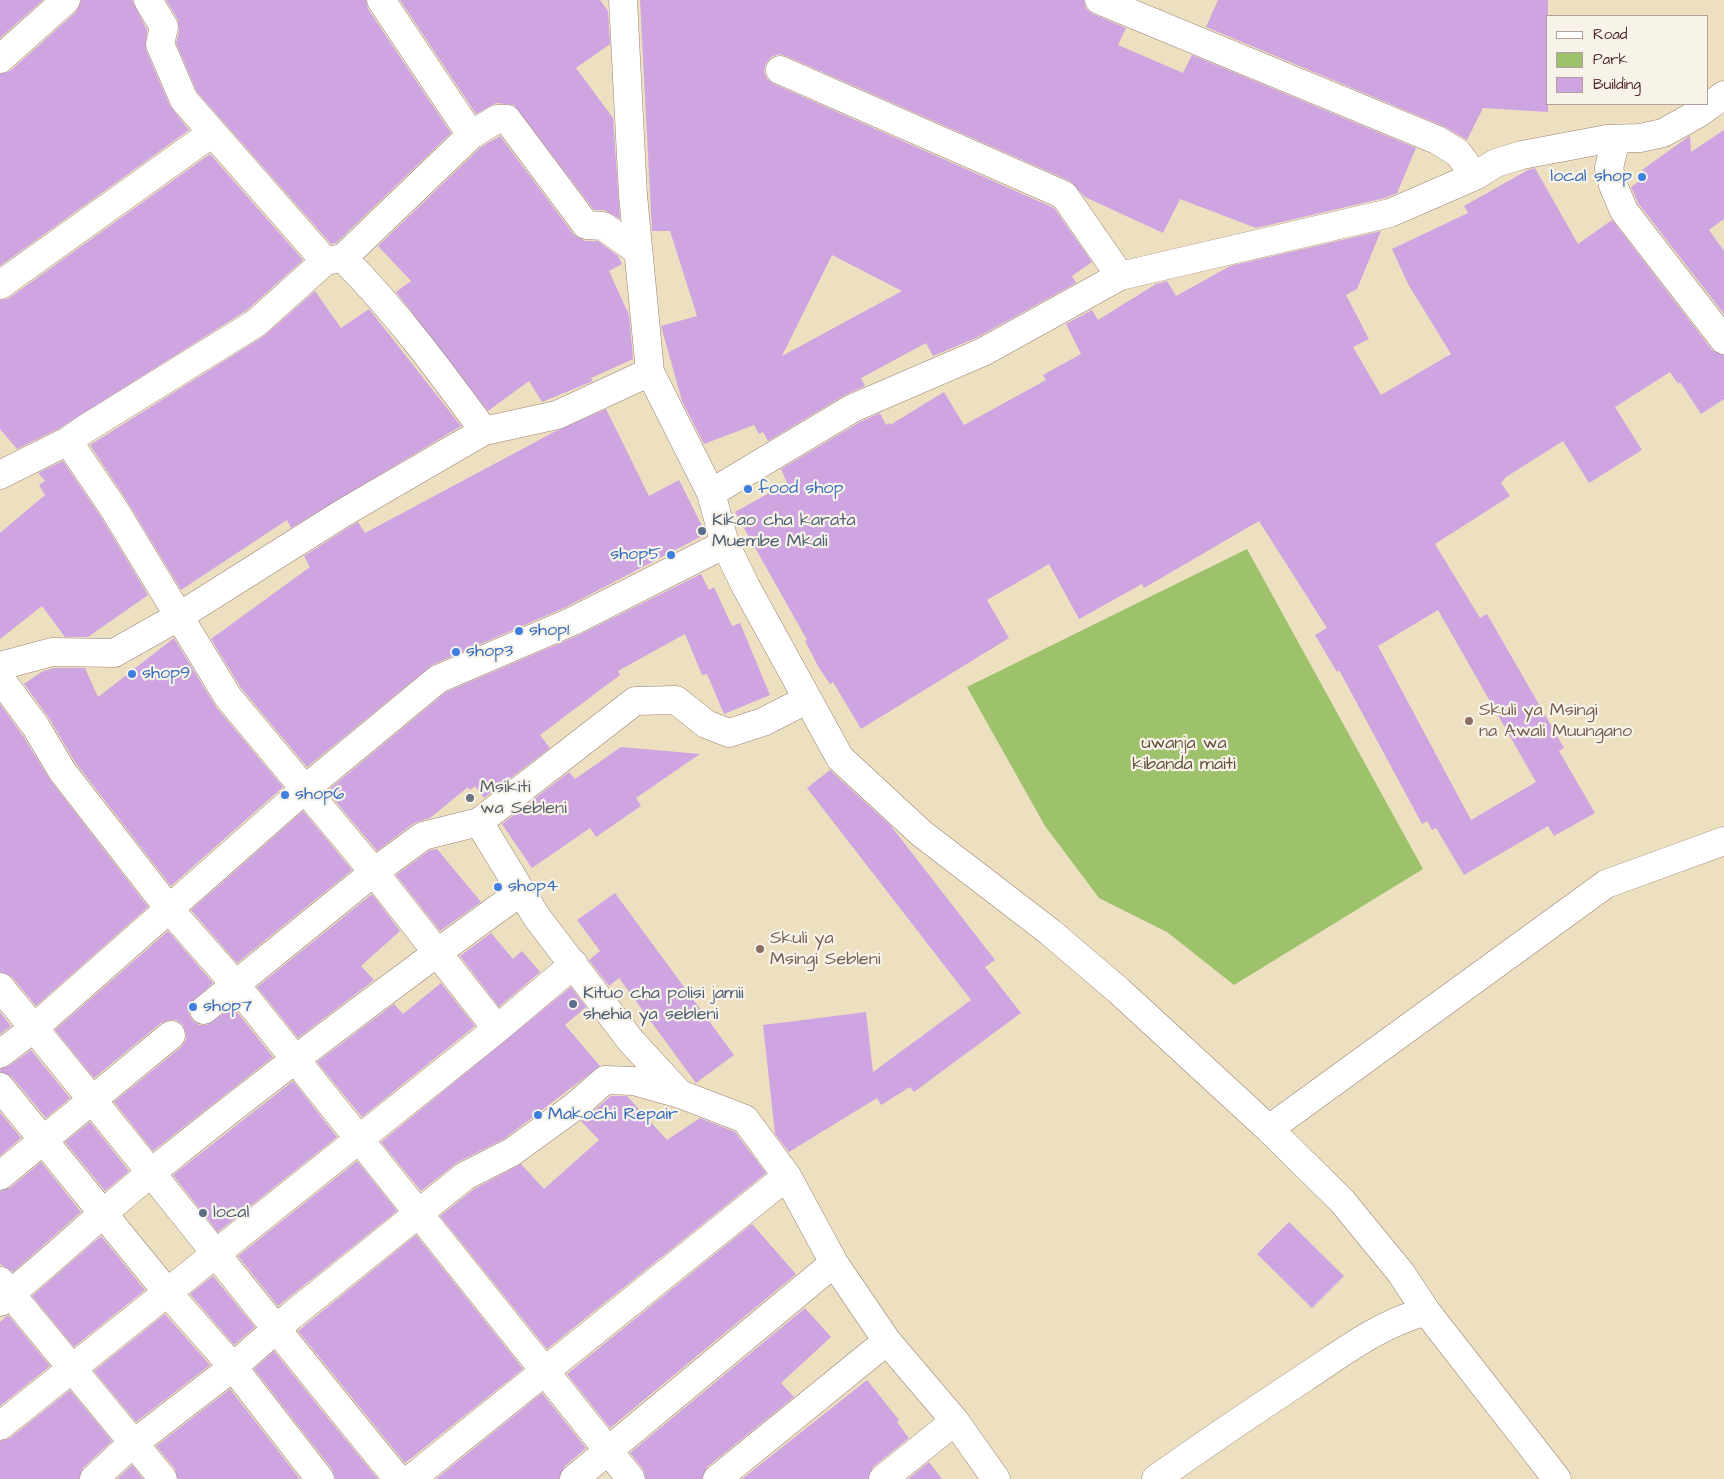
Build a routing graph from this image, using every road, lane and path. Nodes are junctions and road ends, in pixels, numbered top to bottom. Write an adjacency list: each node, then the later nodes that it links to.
1 (66, 0): 6 (street)
2 (148, 0): 9 (street)
3 (381, 0): 10 (street)
4 (623, 0): 13 (street)
5 (1099, 0): 12 (street)
6 (0, 58)
7 (780, 70): 15 (street)
8 (1724, 95): 11 (street)
9 (212, 133): 14 (street); 16 (street)
10 (471, 136): 13 (street); 14 (street)
11 (1616, 139): 12 (street); 17 (street)
12 (1475, 176): 15 (street)
13 (638, 251): 18 (street)
14 (334, 260): 19 (street); 20 (street)
15 (1120, 276): 22 (street)
16 (0, 284)
17 (1724, 340)
18 (650, 372): 19 (street); 22 (street)
19 (484, 431): 24 (street)
20 (68, 441): 21 (street); 24 (street)
21 (0, 475)
22 (712, 493): 23 (street)
23 (725, 544): 27 (street); 28 (street)
24 (178, 617): 25 (street); 28 (street)
25 (0, 666)
26 (0, 678): 33 (street)
27 (806, 700): 29 (street); 47 (street)
28 (306, 789): 31 (street); 33 (street)
29 (479, 822): 31 (street); 32 (street)
30 (1724, 841): 47 (street)
31 (374, 872): 34 (street); 36 (street)
32 (522, 891): 34 (street); 35 (street)
33 (170, 910): 36 (street); 39 (street)
34 (437, 952): 40 (street); 43 (street)
35 (574, 964): 40 (street); 45 (street)
36 (235, 984): 38 (street); 43 (street)
37 (0, 986): 39 (street)
38 (204, 1010)
39 (34, 1028): 42 (street); 46 (street)
40 (497, 1029): 48 (street)
41 (171, 1035): 46 (street)
42 (0, 1054)
43 (296, 1059): 48 (street); 50 (street)
44 (0, 1087): 49 (street)
45 (680, 1094): 52 (street); 54 (street)
46 (93, 1099): 49 (street); 50 (street)
47 (1269, 1129): 59 (street)
48 (359, 1139): 54 (street); 55 (street)
49 (43, 1140): 51 (street); 53 (street)
50 (152, 1173): 53 (street); 55 (street)
51 (0, 1176)
52 (787, 1176): 56 (street); 64 (street)
53 (103, 1213): 57 (street); 58 (street)
54 (419, 1213): 60 (street); 64 (street)
55 (216, 1254): 58 (street); 60 (street)
56 (834, 1263): 61 (street); 68 (street)
57 (4, 1292): 63 (street)
58 (167, 1292): 62 (street); 63 (street)
59 (1426, 1310): 79 (street); 80 (street)
60 (276, 1330): 62 (street); 72 (street)
61 (887, 1341): 65 (street); 76 (street)
62 (234, 1367): 67 (street); 71 (street)
63 (73, 1368): 66 (street); 67 (street)
64 (545, 1371): 68 (street); 73 (street)
65 (955, 1421): 77 (street); 78 (street)
66 (0, 1426)
67 (135, 1443): 69 (street); 70 (street)
68 (608, 1452): 74 (street); 75 (street)
69 (94, 1479)
70 (163, 1479)
71 (320, 1479)
72 (398, 1479)
73 (411, 1479)
74 (574, 1479)
75 (631, 1479)
76 (717, 1479)
77 (883, 1479)
78 (996, 1479)
79 (1156, 1479)
80 (1557, 1479)

